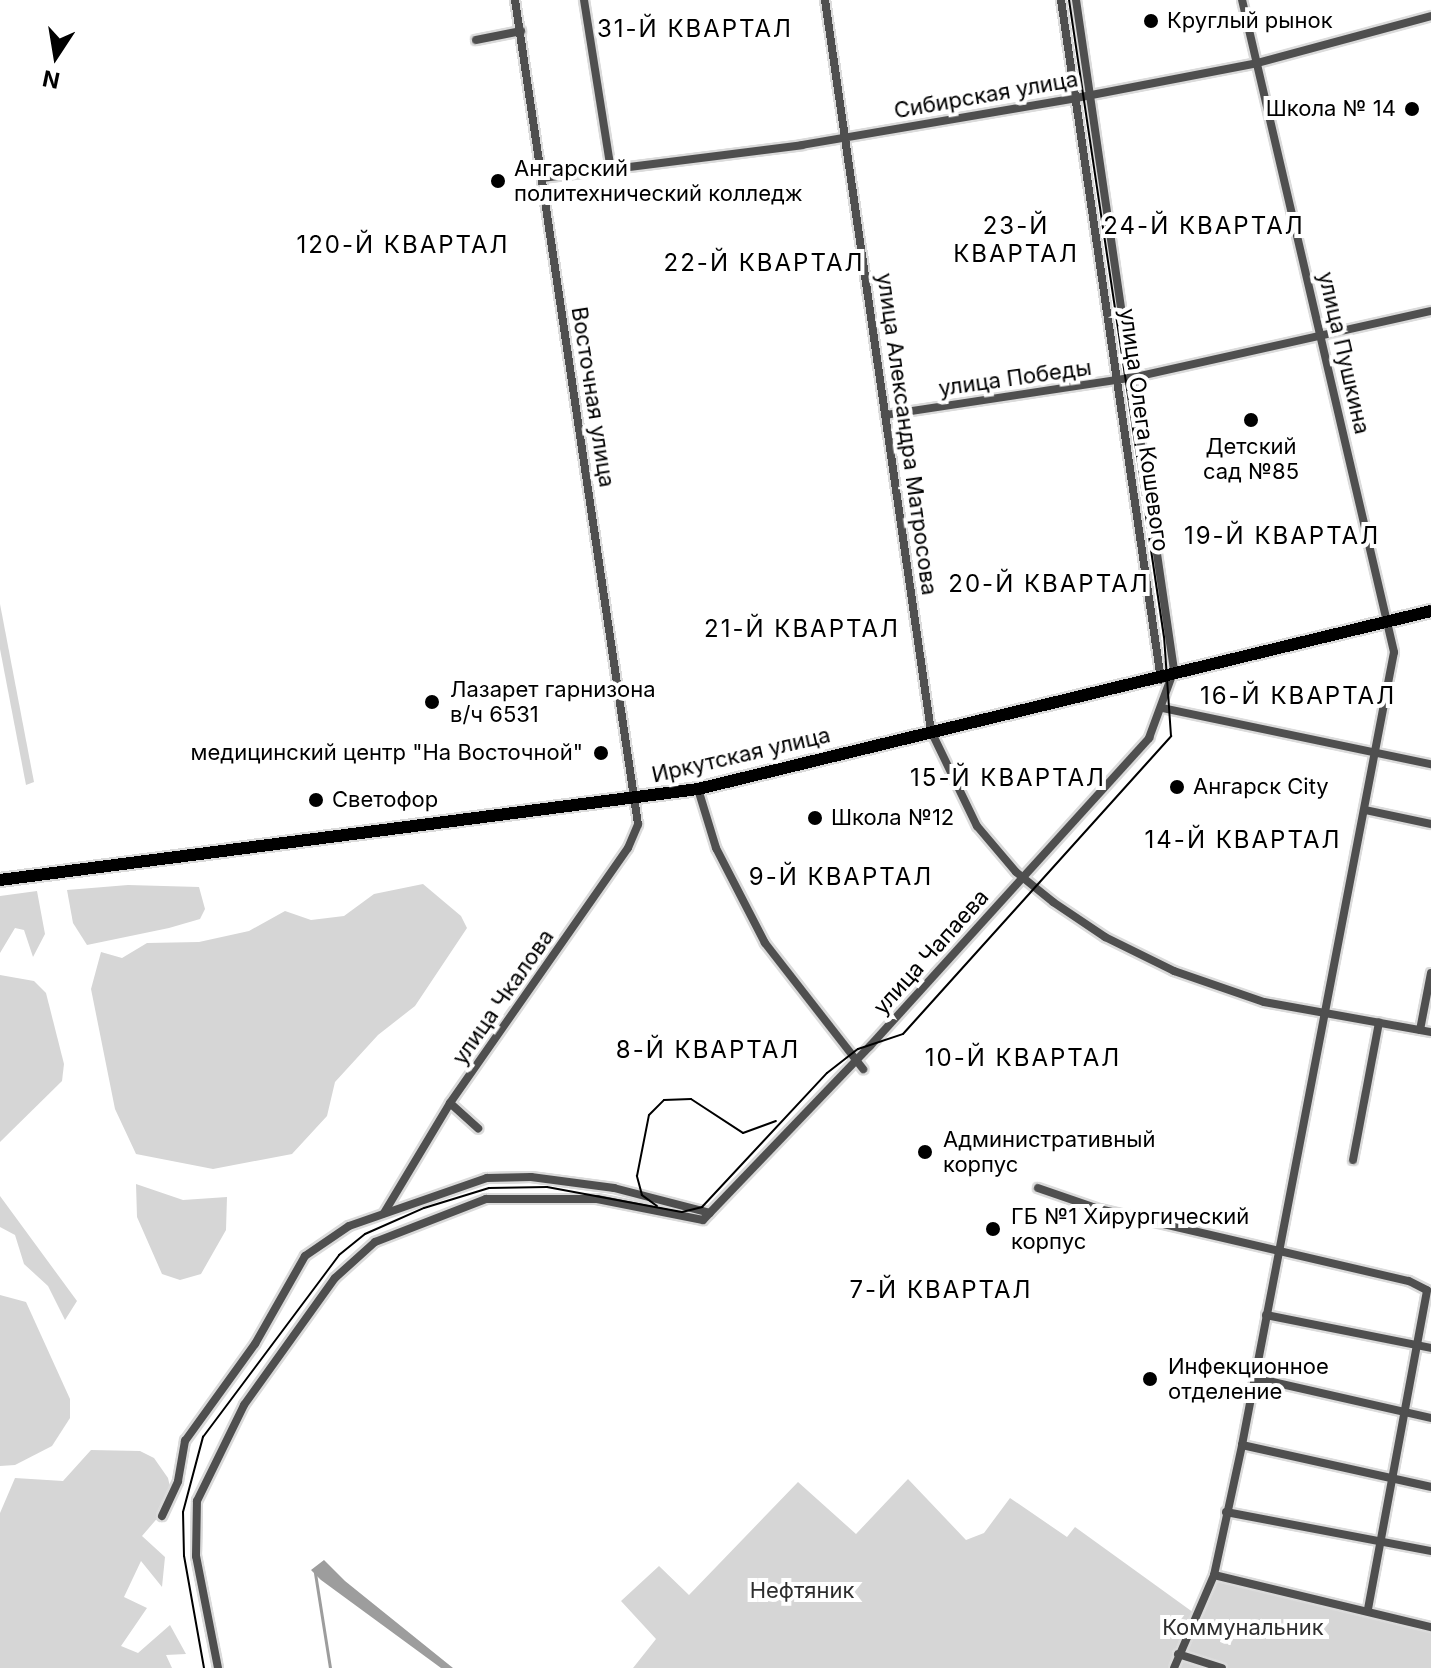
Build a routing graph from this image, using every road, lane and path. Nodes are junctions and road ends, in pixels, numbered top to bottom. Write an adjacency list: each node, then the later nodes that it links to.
1 (515, 0): 8 (street, Восточная улица)
2 (584, 0): 14 (street)
3 (825, 0): 13 (street, улица Александра Матросова)
4 (1061, 0): 12 (street, улица Олега Кошевого)
5 (1076, 0): 11 (street, улица Олега Кошевого)
6 (1242, 0): 10 (street, улица Пушкина)
7 (1431, 16): 10 (street, Сибирская улица)
8 (521, 31): 9 (street); 15 (street, Восточная улица)
9 (476, 40)
10 (1257, 63): 11 (street, Сибирская улица); 17 (street, улица Пушкина)
11 (1091, 95): 12 (street, Сибирская улица); 18 (street, улица Олега Кошевого)
12 (1076, 98): 13 (street, Сибирская улица); 19 (street, улица Олега Кошевого)
13 (848, 138): 14 (street, Сибирская улица); 20 (street, улица Александра Матросова)
14 (611, 170): 15 (street, Сибирская улица)
15 (542, 178): 31 (street, Восточная улица)
16 (1431, 311): 17 (street, улица Победы)
17 (1322, 337): 18 (street, улица Победы); 22 (street, улица Пушкина)
18 (1131, 378): 19 (street, улица Победы); 23 (street, улица Олега Кошевого)
19 (1119, 380): 20 (street, улица Победы); 24 (street, улица Олега Кошевого)
20 (885, 415): 27 (street, улица Александра Матросова)
21 (1431, 611): 22 (main road, Иркутская улица)
22 (1390, 620): 23 (main road, Иркутская улица); 28 (street, улица Пушкина)
23 (1174, 670): 24 (main road, Иркутская улица); 25 (street)
24 (1160, 673): 25 (street, улица Олега Кошевого); 27 (main road, Иркутская улица)
25 (1164, 693): 26 (street, улица Чапаева)
26 (1162, 708): 28 (street); 34 (street, улица Чапаева)
27 (931, 731): 30 (main road, Иркутская улица); 34 (street, улица Александра Матросова)
28 (1377, 754): 29 (street); 32 (street, улица Пушкина)
29 (1431, 764)
30 (698, 789): 31 (main road, Иркутская улица); 41 (street)
31 (634, 799): 35 (main road, Иркутская улица); 43 (street, улица Чкалова)
32 (1365, 810): 33 (street); 37 (street, улица Пушкина)
33 (1431, 824)
34 (1023, 878): 37 (street, улица Александра Матросова); 41 (street, улица Чапаева)
35 (0, 880)
36 (1431, 973): 39 (street)
37 (1323, 1011): 38 (street, улица Александра Матросова); 49 (street, улица Пушкина)
38 (1379, 1022): 39 (street, улица Александра Матросова); 45 (street)
39 (1420, 1030): 40 (street, улица Александра Матросова)
40 (1431, 1032)
41 (855, 1061): 42 (street); 48 (street, улица Чапаева)
42 (863, 1069)
43 (450, 1103): 44 (street); 47 (street, улица Чкалова)
44 (478, 1128)
45 (1353, 1160)
46 (1038, 1188): 49 (street)
47 (384, 1213): 48 (street); 61 (street)
48 (707, 1217): 68 (street)
49 (1277, 1250): 50 (street); 51 (street, улица Пушкина)
50 (1429, 1288): 52 (street)
51 (1266, 1315): 52 (street); 54 (street, улица Пушкина)
52 (1416, 1345): 53 (street); 55 (street)
53 (1431, 1348)
54 (1255, 1378): 55 (street); 57 (street, улица Пушкина)
55 (1403, 1413): 56 (street); 58 (street)
56 (1431, 1418)
57 (1242, 1445): 58 (street); 60 (street, улица Пушкина)
58 (1390, 1479): 59 (street); 62 (street)
59 (1431, 1487)
60 (1226, 1512): 62 (street); 64 (street, улица Пушкина)
61 (162, 1516)
62 (1377, 1540): 63 (street); 65 (street)
63 (1431, 1551)
64 (1214, 1575): 65 (street); 67 (street, улица Пушкина)
65 (1368, 1609): 66 (street)
66 (1431, 1627)
67 (1178, 1654): 69 (street, улица Пушкина); 70 (street)
68 (218, 1668)
69 (1174, 1668)
70 (1222, 1668)

